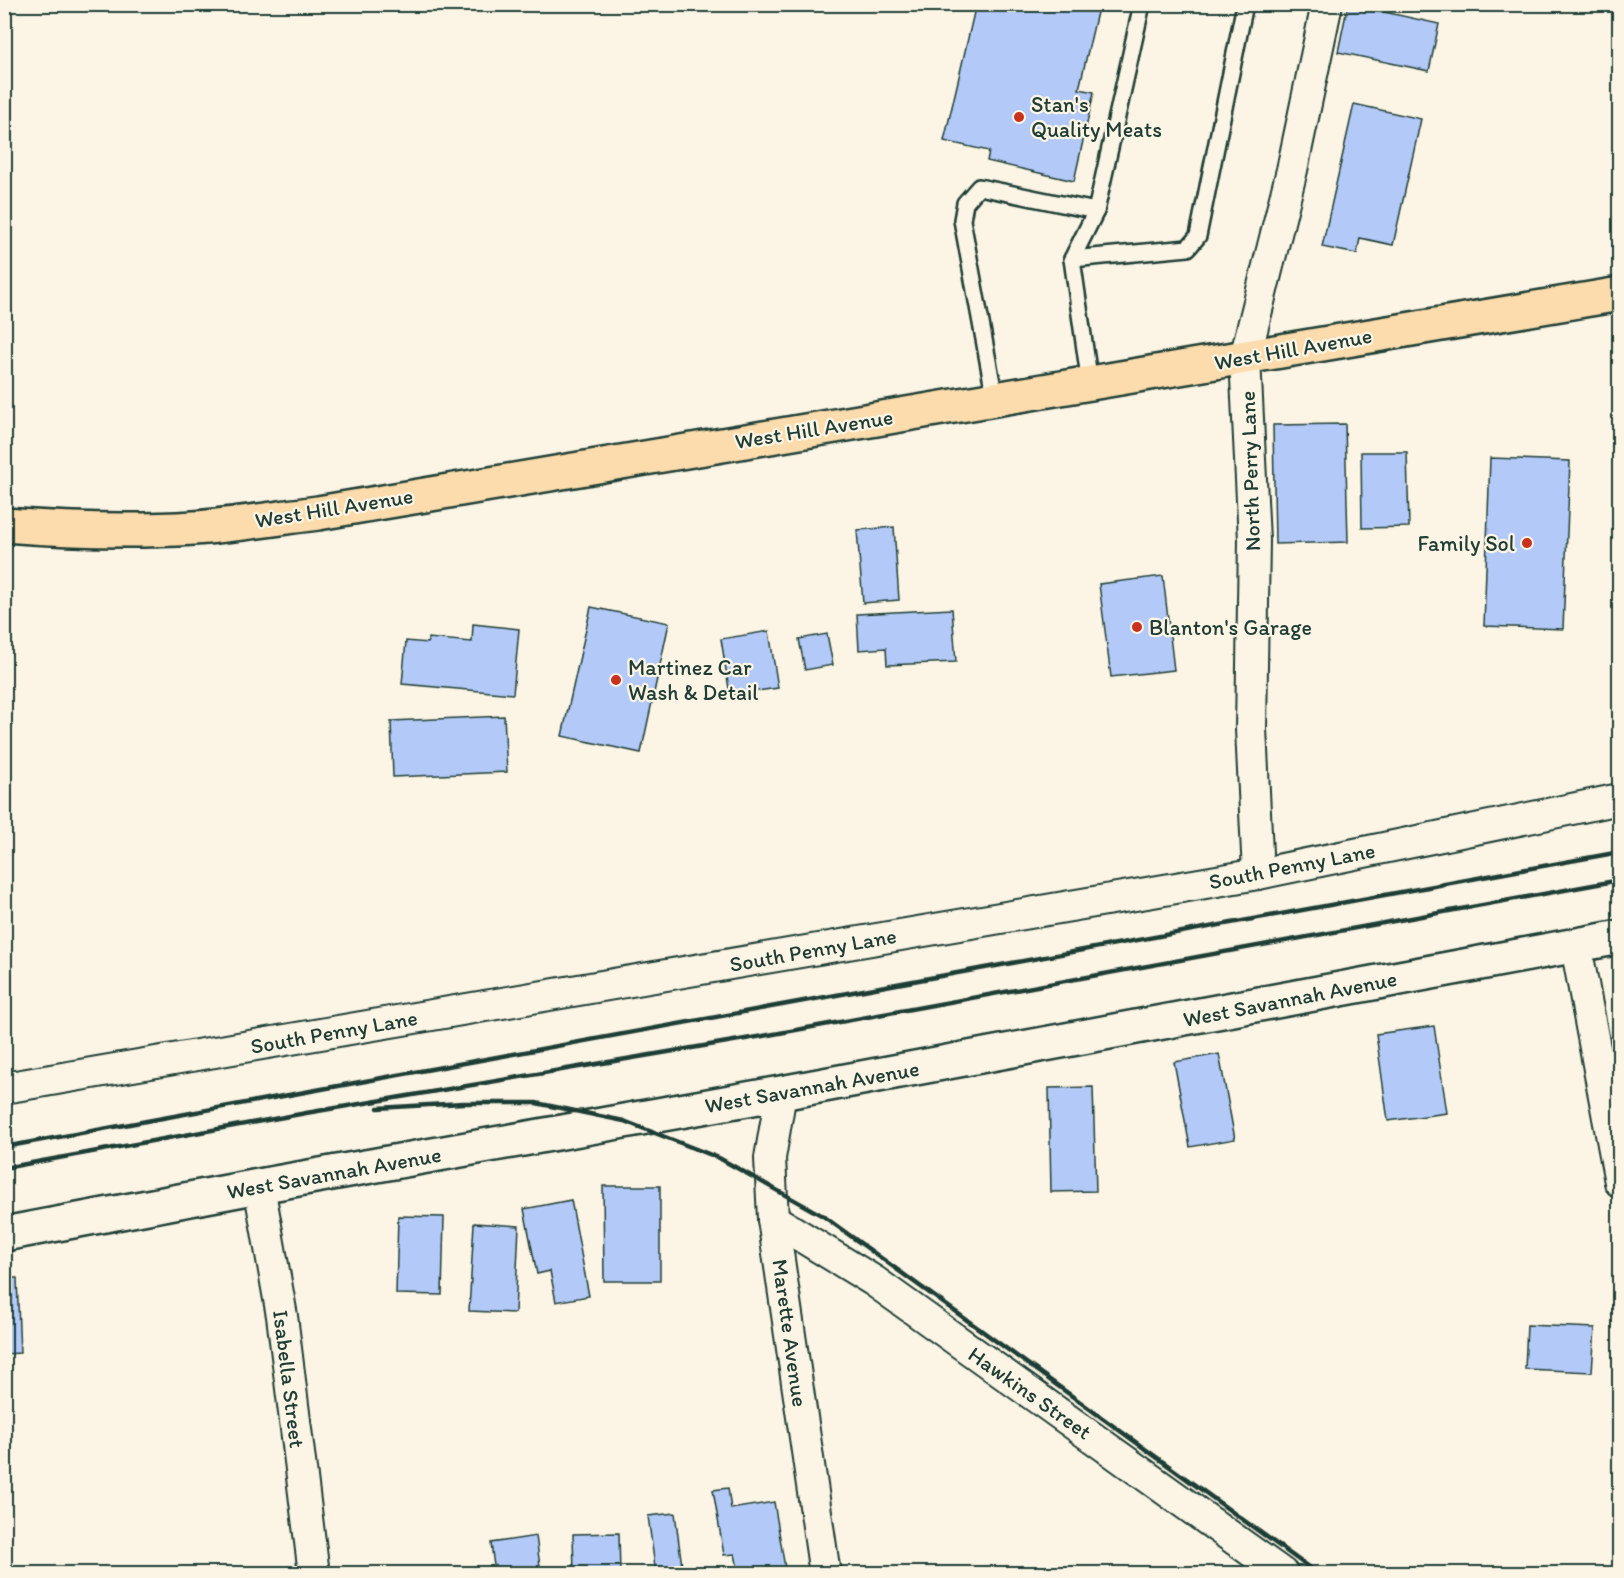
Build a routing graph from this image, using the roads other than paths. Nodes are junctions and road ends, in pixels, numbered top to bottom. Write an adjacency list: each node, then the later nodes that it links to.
1 (1142, 4): 4 (lane)
2 (1245, 4): 5 (lane)
3 (1327, 4): 7 (street, North Perry Lane)
4 (1096, 211): 5 (lane); 9 (lane)
5 (1072, 259): 8 (lane)
6 (1620, 294): 7 (highway, West Hill Avenue)
7 (1245, 358): 8 (highway, West Hill Avenue); 12 (street, North Perry Lane)
8 (1090, 384): 9 (highway, West Hill Avenue)
9 (995, 399): 10 (highway, West Hill Avenue)
10 (4, 525)
11 (1620, 799): 12 (street, South Penny Lane)
12 (1258, 874): 15 (street, South Penny Lane)
13 (1620, 938): 14 (street, West Savannah Avenue)
14 (1576, 946): 16 (street, West Savannah Avenue); 17 (street)
15 (4, 1088)
16 (781, 1093): 18 (street, West Savannah Avenue); 19 (street, Marette Avenue)
17 (1620, 1182)
18 (260, 1186): 20 (street, West Savannah Avenue); 21 (street, Isabella Street)
19 (773, 1219): 22 (street, Marette Avenue); 23 (street, Hawkins Street)
20 (4, 1234)
21 (314, 1574)
22 (825, 1574)
23 (1283, 1574)

